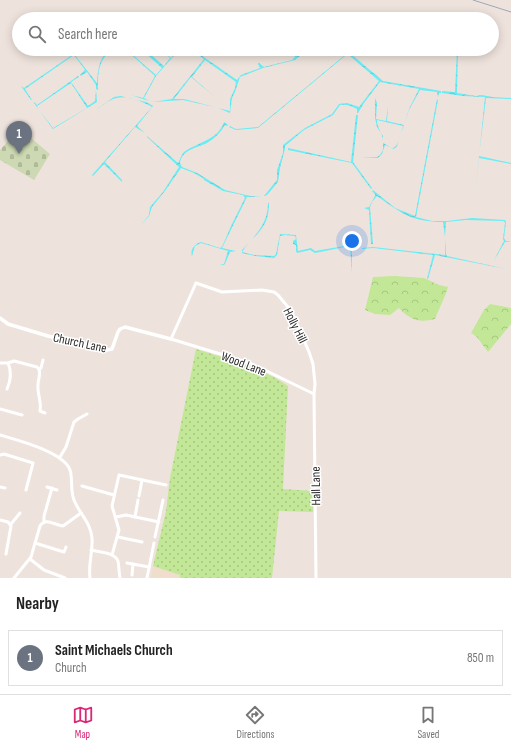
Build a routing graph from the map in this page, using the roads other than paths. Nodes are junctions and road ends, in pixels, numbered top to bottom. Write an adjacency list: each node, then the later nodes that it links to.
1 (1, 321): 2 (street, Church Lane)
2 (171, 340): 8 (street, Wood Lane); 8 (street, Holly Hill)
3 (43, 360): 6 (street)
4 (0, 363): 5 (street)
5 (8, 363): 6 (street); 7 (street)
6 (39, 369): 10 (street)
7 (7, 389)
8 (314, 394): 62 (street, Hall Lane)
9 (0, 409): 12 (street)
10 (45, 412)
11 (87, 414): 14 (street)
12 (22, 415)
13 (73, 416): 14 (street)
14 (76, 420): 17 (street)
15 (0, 436): 17 (street)
16 (0, 455): 24 (street)
17 (60, 457): 31 (street)
18 (142, 480): 19 (street); 27 (street); 28 (street)
19 (166, 485)
20 (82, 486): 27 (street)
21 (0, 487): 23 (street)
22 (47, 487): 25 (street)
23 (5, 488)
24 (25, 488)
25 (52, 488): 26 (street); 36 (street)
26 (57, 490)
27 (114, 495): 34 (street)
28 (139, 496)
29 (138, 500): 33 (street)
30 (163, 500): 37 (street)
31 (81, 513): 36 (street); 45 (street)
32 (18, 514): 38 (street)
33 (135, 516): 34 (street); 37 (street)
34 (116, 517): 39 (street)
35 (0, 520): 38 (street)
36 (44, 521): 42 (street)
37 (159, 522): 40 (street)
38 (10, 524): 46 (street)
39 (118, 537): 41 (street); 48 (street)
40 (155, 537)
41 (142, 542)
42 (35, 543): 47 (street); 50 (street)
43 (154, 543): 53 (street)
44 (66, 547): 47 (street)
45 (91, 550): 48 (street); 59 (street)
46 (8, 551)
47 (64, 552): 49 (street)
48 (112, 555): 60 (street)
49 (62, 557)
50 (30, 559): 54 (street); 56 (street)
51 (127, 563): 52 (street)
52 (133, 564): 53 (street); 55 (street)
53 (149, 567): 61 (street)
54 (53, 574): 57 (street); 58 (street)
55 (132, 575)
56 (14, 578)
57 (52, 578)
58 (65, 578)
59 (90, 578)
60 (120, 578)
61 (147, 578)
62 (316, 578)

